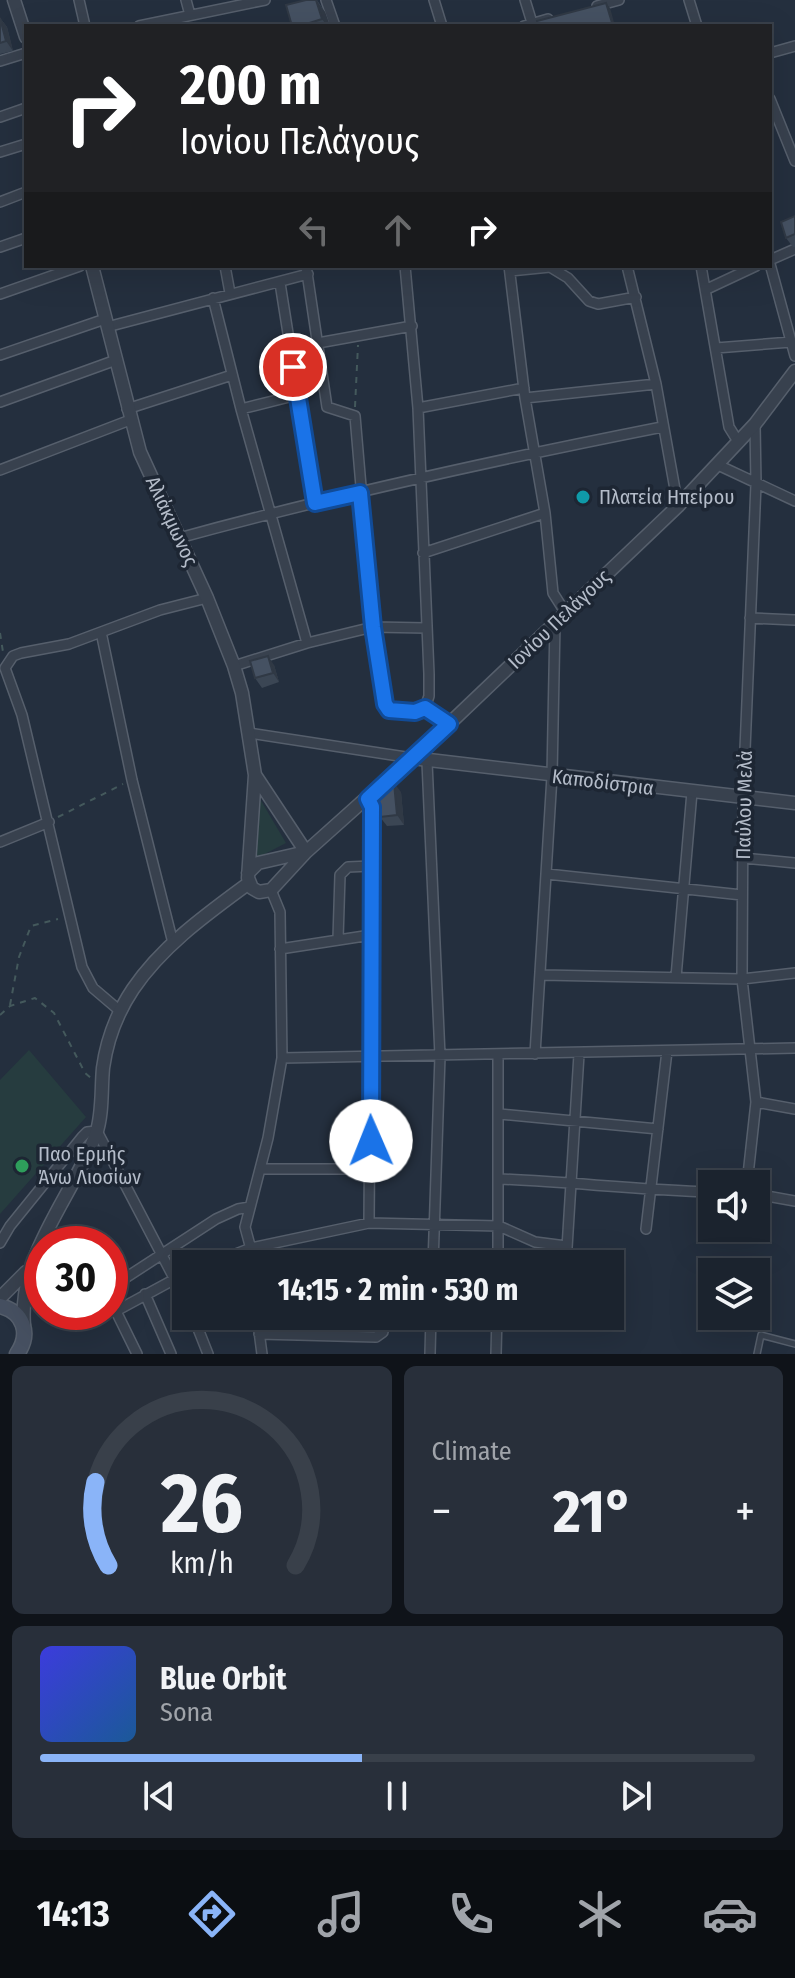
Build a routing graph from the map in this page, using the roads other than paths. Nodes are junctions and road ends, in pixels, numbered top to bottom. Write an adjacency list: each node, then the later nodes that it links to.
1 (14, 0): 20 (street)
2 (79, 0): 13 (street)
3 (186, 0): 11 (street)
4 (265, 0): 11 (street)
5 (326, 0): 15 (street)
6 (434, 0): 16 (street)
7 (525, 0): 17 (street)
8 (619, 0): 10 (street)
9 (689, 0): 19 (street)
10 (590, 8)
11 (190, 15): 14 (street)
12 (561, 16): 18 (street)
13 (85, 24)
14 (148, 24)
15 (334, 24)
16 (441, 24)
17 (530, 24)
18 (533, 24)
19 (696, 24)
20 (24, 31)
21 (795, 46): 22 (street)
22 (772, 52)
23 (24, 54): 24 (street)
24 (0, 61)
25 (772, 104): 30 (street)
26 (24, 109): 27 (street)
27 (0, 117)
28 (24, 145): 29 (street)
29 (0, 152)
30 (795, 161)
31 (24, 193): 32 (street)
32 (0, 202)
33 (24, 239): 34 (street)
34 (0, 247)
35 (795, 249): 36 (street)
36 (772, 261)
37 (74, 268): 51 (street)
38 (92, 268): 54 (street, Αλιάκμωνος)
39 (225, 268): 50 (street)
40 (405, 268): 55 (street)
41 (510, 268): 65 (street)
42 (552, 268): 52 (street)
43 (628, 268): 52 (street)
44 (702, 268): 49 (street)
45 (752, 268): 49 (street)
46 (772, 268): 56 (street)
47 (307, 270): 48 (street); 57 (street)
48 (280, 283): 50 (street); 66 (street)
49 (707, 289): 58 (street)
50 (230, 293): 53 (street)
51 (0, 294)
52 (636, 297): 64 (street)
53 (213, 298): 54 (street); 63 (street)
54 (106, 323): 59 (street); 61 (street, Αλιάκμωνος)
55 (412, 326): 57 (street); 68 (street)
56 (791, 342): 58 (street); 60 (street)
57 (318, 343): 79 (street)
58 (716, 348): 73 (street)
59 (0, 355)
60 (795, 356)
61 (116, 360): 67 (street); 70 (street, Αλιάκμωνος)
62 (795, 371): 71 (street, Ιονίου Πελάγους)
63 (232, 375): 69 (street); 70 (street)
64 (656, 384): 65 (street); 72 (street)
65 (525, 393): 68 (street); 74 (street)
66 (297, 395): 69 (street); 81 (street)
67 (0, 402)
68 (418, 408): 77 (street)
69 (241, 409): 83 (street)
70 (129, 414): 76 (street); 85 (street, Αλιάκμωνος)
71 (755, 424): 73 (street, Ιονίου Πελάγους); 78 (street, Παύλου Μελά)
72 (662, 427): 74 (street); 82 (street)
73 (739, 443): 75 (street, Ιονίου Πελάγους)
74 (536, 451): 77 (street); 84 (street)
75 (718, 465): 78 (street); 82 (street, Ιονίου Πελάγους)
76 (0, 470)
77 (421, 477): 79 (street); 86 (street)
78 (756, 484): 80 (street); 89 (street, Παύλου Μελά)
79 (360, 493): 81 (street); 92 (street)
80 (795, 501)
81 (315, 503): 83 (street)
82 (678, 506): 88 (street, Ιονίου Πελάγους)
83 (272, 513): 85 (street); 95 (street)
84 (545, 513): 86 (street); 88 (street)
85 (179, 538): 87 (street, Αλιάκμωνος)
86 (423, 553): 93 (street)
87 (207, 598): 94 (street); 96 (street, Αλιάκμωνος)
88 (565, 612): 91 (street, Ιονίου Πελάγους)
89 (750, 618): 90 (street); 105 (street, Παύλου Μελά)
90 (795, 620)
91 (555, 623): 98 (street, Ιονίου Πελάγους); 103 (street)
92 (373, 627): 93 (street); 95 (street); 97 (street)
93 (426, 628): 97 (street)
94 (101, 632): 108 (street); 121 (street)
95 (307, 643): 96 (street)
96 (234, 666): 99 (street, Αλιάκμωνος)
97 (425, 708): 98 (street)
98 (449, 724): 100 (street, Ιονίου Πελάγους)
99 (249, 733): 100 (street); 102 (street, Αλιάκμωνος)
100 (412, 758): 101 (street, Καποδίστρια); 106 (street, Ιονίου Πελάγους)
101 (427, 762): 103 (street, Καποδίστρια); 135 (street)
102 (255, 775): 110 (street, Αλιάκμωνος); 115 (street, Αλιάκμωνος)
103 (552, 776): 104 (street, Καποδίστρια); 114 (street)
104 (692, 792): 105 (street, Καποδίστρια); 116 (street)
105 (743, 798): 107 (street, Καποδίστρια); 111 (street, Παύλου Μελά)
106 (368, 799): 110 (street, Ιονίου Πελάγους); 113 (street)
107 (795, 803)
108 (49, 822): 109 (street); 127 (street)
109 (0, 842)
110 (306, 852): 115 (street); 117 (street, Ιονίου Πελάγους)
111 (743, 858): 112 (street); 118 (street, Παύλου Μελά)
112 (795, 863)
113 (371, 866): 119 (street); 120 (street)
114 (547, 874): 116 (street); 124 (street)
115 (249, 878): 117 (street); 121 (street)
116 (683, 889): 118 (street); 125 (street)
117 (271, 890): 122 (street)
118 (742, 895): 126 (street, Παύλου Μελά)
119 (371, 935): 120 (street); 134 (street)
120 (338, 939): 122 (street)
121 (173, 943): 127 (street)
122 (280, 949): 136 (street)
123 (795, 973): 126 (street)
124 (542, 975): 125 (street); 132 (street)
125 (676, 977): 126 (street)
126 (742, 979): 129 (street, Παύλου Μελά)
127 (120, 1011): 142 (street)
128 (795, 1048): 129 (street)
129 (751, 1049): 130 (street); 137 (street, Παύλου Μελά)
130 (667, 1051): 133 (street); 141 (street)
131 (498, 1054): 132 (street); 135 (street); 139 (street)
132 (535, 1054): 133 (street)
133 (579, 1054): 140 (street)
134 (369, 1056): 135 (street); 136 (street); 144 (street)
135 (440, 1056): 154 (street)
136 (282, 1058): 143 (street)
137 (756, 1102): 138 (street); 145 (street, Παύλου Μελά)
138 (795, 1109)
139 (500, 1114): 140 (street); 146 (street)
140 (575, 1121): 141 (street); 147 (street)
141 (658, 1129): 148 (street)
142 (97, 1131): 155 (street); 158 (street); 165 (street)
143 (261, 1169): 144 (street); 152 (street)
144 (371, 1169): 153 (street)
145 (749, 1170)
146 (500, 1179): 147 (street); 156 (street)
147 (569, 1182): 148 (street); 159 (street)
148 (651, 1191): 149 (street); 157 (street)
149 (698, 1192)
150 (770, 1197): 151 (street)
151 (795, 1201)
152 (250, 1207): 160 (street); 165 (street)
153 (369, 1223): 154 (street); 160 (street)
154 (434, 1224): 156 (street); 162 (street)
155 (51, 1226)
156 (499, 1226): 159 (street); 163 (street)
157 (646, 1229)
158 (0, 1243)
159 (566, 1246): 164 (street)
160 (251, 1248): 161 (street)
161 (246, 1250)
162 (433, 1250)
163 (498, 1250)
164 (566, 1250)
165 (163, 1254): 166 (street); 168 (street)
166 (172, 1272)
167 (24, 1275): 172 (street)
168 (128, 1276)
169 (172, 1280): 171 (street)
170 (24, 1291): 175 (street)
171 (145, 1294): 173 (street); 189 (street)
172 (0, 1298)
173 (128, 1304)
174 (0, 1306): 176 (main road)
175 (24, 1312)
176 (24, 1328)
177 (25, 1330): 186 (main road); 187 (main road)
178 (125, 1330): 188 (street)
179 (199, 1330): 190 (street)
180 (259, 1330): 184 (street)
181 (383, 1330): 184 (street)
182 (431, 1330): 192 (street)
183 (497, 1330): 193 (street)
184 (259, 1334): 191 (street)
185 (795, 1344): 194 (lane)
186 (17, 1354)
187 (31, 1354)
188 (137, 1354)
189 (171, 1354)
190 (208, 1354)
191 (262, 1354)
192 (430, 1354)
193 (496, 1354)
194 (757, 1354)

